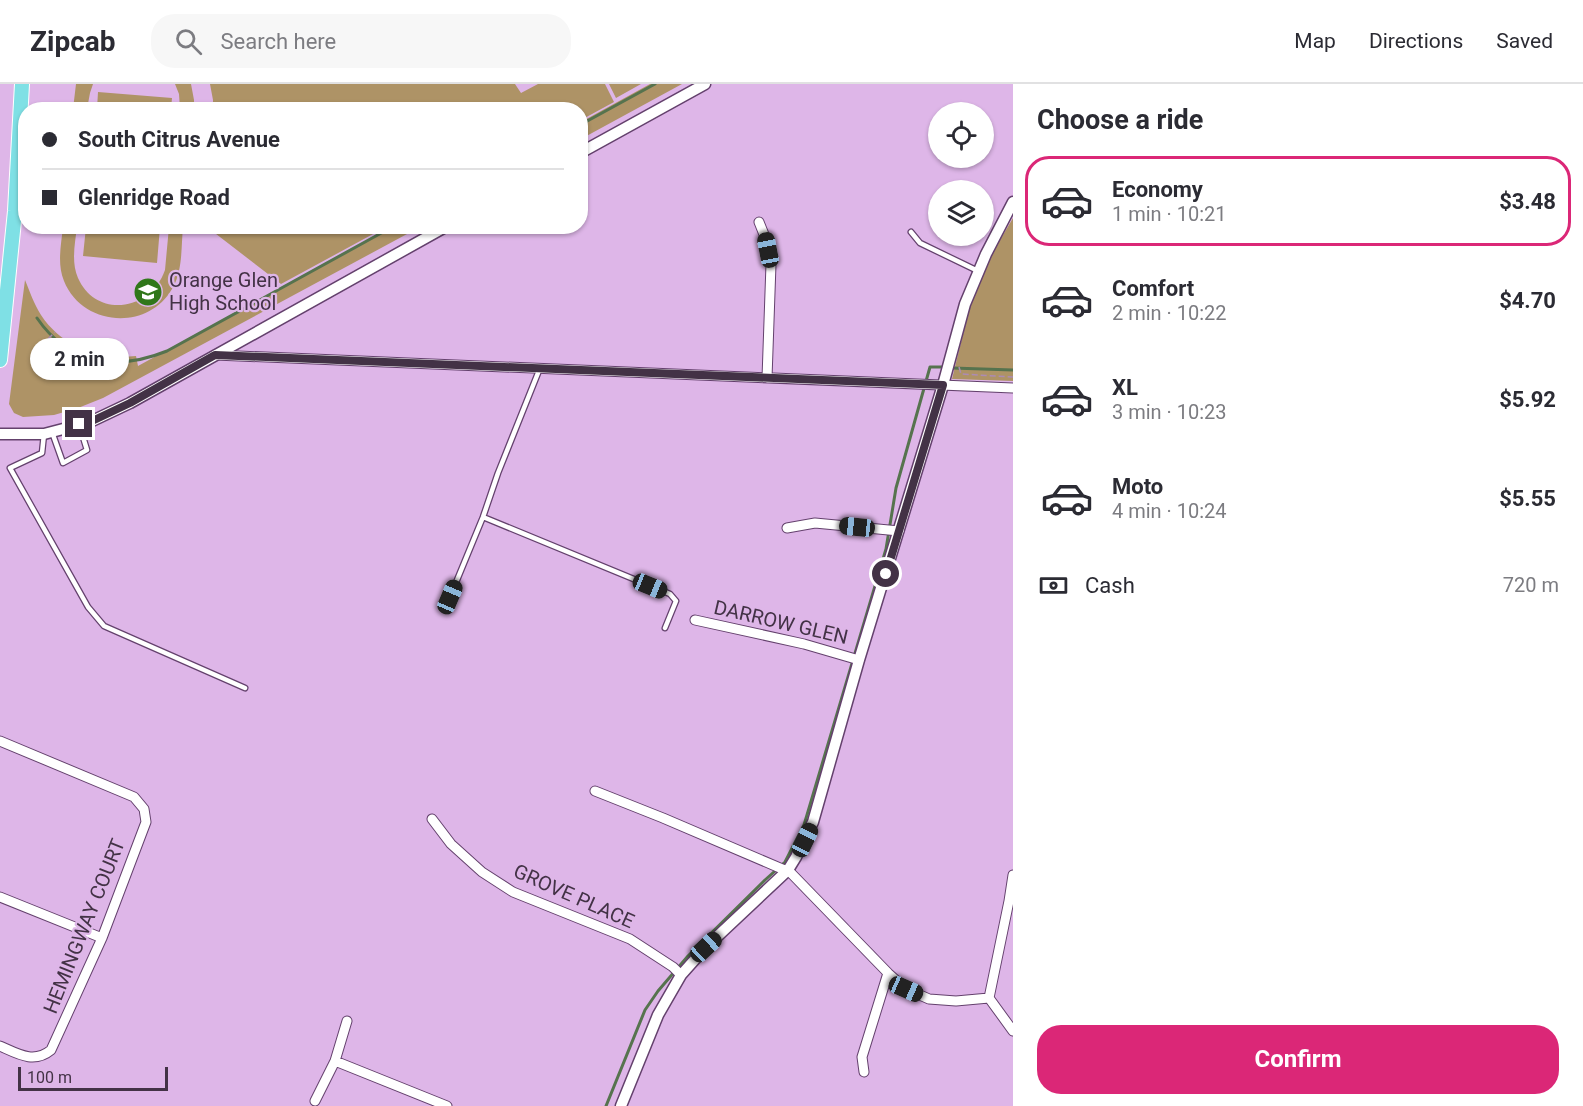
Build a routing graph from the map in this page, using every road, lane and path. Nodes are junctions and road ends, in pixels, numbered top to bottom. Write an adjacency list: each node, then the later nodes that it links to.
1 (22, 84): 3 (main road)
2 (705, 84): 4 (street)
3 (21, 102)
4 (588, 149)
5 (18, 157): 14 (main road)
6 (1013, 202): 10 (street)
7 (759, 222): 18 (street)
8 (910, 232): 10 (lane)
9 (433, 234): 13 (street)
10 (979, 271): 19 (street)
11 (55, 332): 12 (path)
12 (48, 339)
13 (215, 355): 16 (street); 21 (street)
14 (0, 360)
15 (960, 361): 17 (path)
16 (540, 368): 18 (street); 24 (lane)
17 (1013, 377)
18 (766, 378): 19 (street)
19 (943, 385): 20 (street); 26 (street)
20 (1013, 388)
21 (79, 424): 22 (street); 22 (lane)
22 (48, 433): 23 (street); 31 (lane)
23 (0, 434)
24 (483, 517): 27 (lane); 29 (lane)
25 (787, 528): 26 (street)
26 (899, 531): 30 (street)
27 (450, 597)
28 (695, 620): 30 (street, DARROW GLEN)
29 (665, 628)
30 (859, 660): 35 (street)
31 (245, 688)
32 (0, 741): 39 (street, HEMINGWAY COURT)
33 (595, 791): 35 (street)
34 (432, 819): 41 (street, GROVE PLACE)
35 (787, 870): 40 (street); 41 (street)
36 (1013, 875): 38 (street)
37 (0, 897): 39 (street)
38 (1011, 899): 42 (street)
39 (102, 938): 45 (street, HEMINGWAY COURT)
40 (888, 973): 42 (street); 47 (street)
41 (681, 975): 50 (street)
42 (989, 998): 44 (street)
43 (347, 1021): 46 (street)
44 (1013, 1031)
45 (0, 1046)
46 (335, 1061): 48 (street); 49 (street)
47 (864, 1072)
48 (315, 1101)
49 (447, 1106)
50 (621, 1106)

